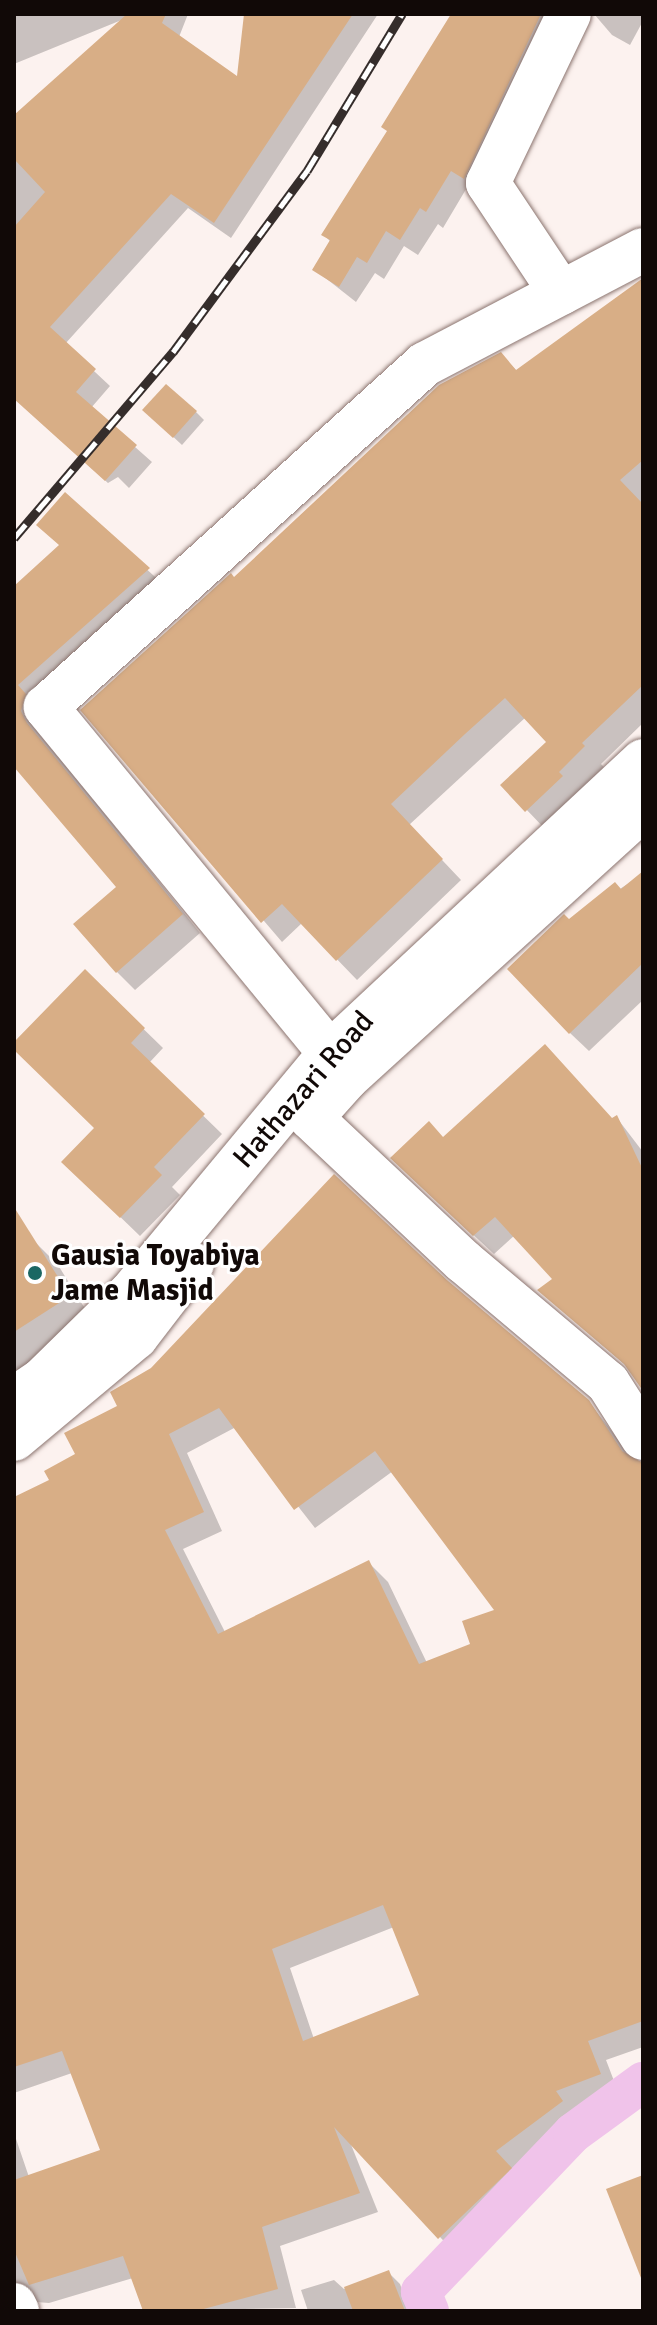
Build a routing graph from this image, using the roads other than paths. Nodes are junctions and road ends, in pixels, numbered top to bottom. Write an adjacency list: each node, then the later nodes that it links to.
1 (569, 14): 3 (main road)
2 (643, 250): 3 (main road)
3 (561, 293): 6 (main road)
4 (643, 761): 6 (main road, Hathazari Road)
5 (643, 809): 7 (main road, Hathazari Road)
6 (330, 1053): 8 (main road, Hathazari Road)
7 (311, 1118): 9 (main road); 10 (main road, Hathazari Road)
8 (14, 1399)
9 (643, 1438)
10 (14, 1439)
11 (14, 2305): 12 (main road)
12 (17, 2311)

